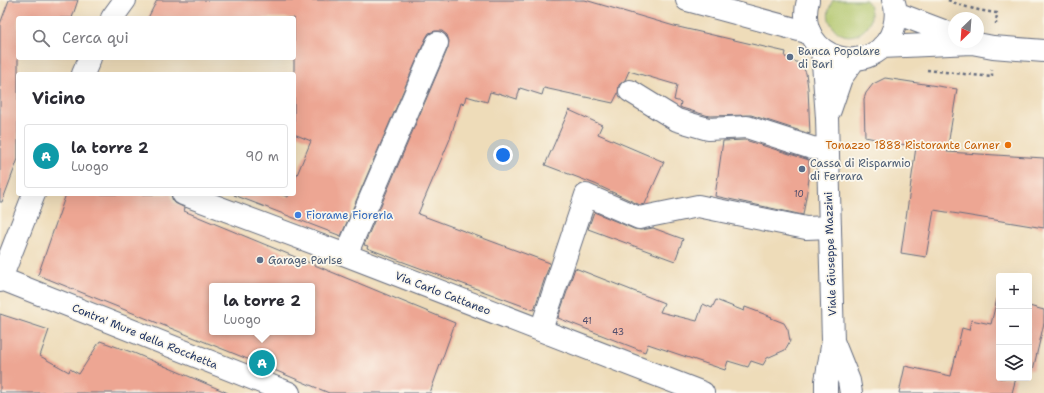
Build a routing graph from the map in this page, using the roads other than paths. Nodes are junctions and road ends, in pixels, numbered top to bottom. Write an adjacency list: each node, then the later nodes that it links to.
1 (108, 0): 6 (street)
2 (125, 0): 7 (street)
3 (808, 0): 10 (street, Viale Giuseppe Mazzini)
4 (698, 1): 10 (street)
5 (898, 4): 8 (street); 13 (street)
6 (104, 16)
7 (113, 16)
8 (948, 31)
9 (948, 39): 13 (street)
10 (816, 41): 15 (street); 19 (street, Viale Giuseppe Mazzini)
11 (437, 43): 24 (street)
12 (984, 44): 14 (street)
13 (882, 47): 15 (street)
14 (1044, 51)
15 (855, 59): 19 (street, Viale Giuseppe Mazzini)
16 (89, 60): 17 (street)
17 (84, 72)
18 (630, 91): 20 (street)
19 (827, 118): 20 (street, Viale Giuseppe Mazzini)
20 (827, 149): 23 (street, Viale Giuseppe Mazzini)
21 (33, 196): 25 (street)
22 (188, 196): 24 (street, Via Carlo Cattaneo)
23 (830, 227): 26 (street); 27 (street, Viale Giuseppe Mazzini)
24 (346, 255): 26 (street, Via Carlo Cattaneo)
25 (1, 280): 28 (street, Contra' Mure della Rocchetta)
26 (541, 330): 29 (street, Via Carlo Cattaneo)
27 (833, 341): 30 (street, Viale Giuseppe Mazzini); 31 (street, Viale Giuseppe Mazzini)
28 (289, 393)
29 (703, 393)
30 (826, 393)
31 (850, 393)

